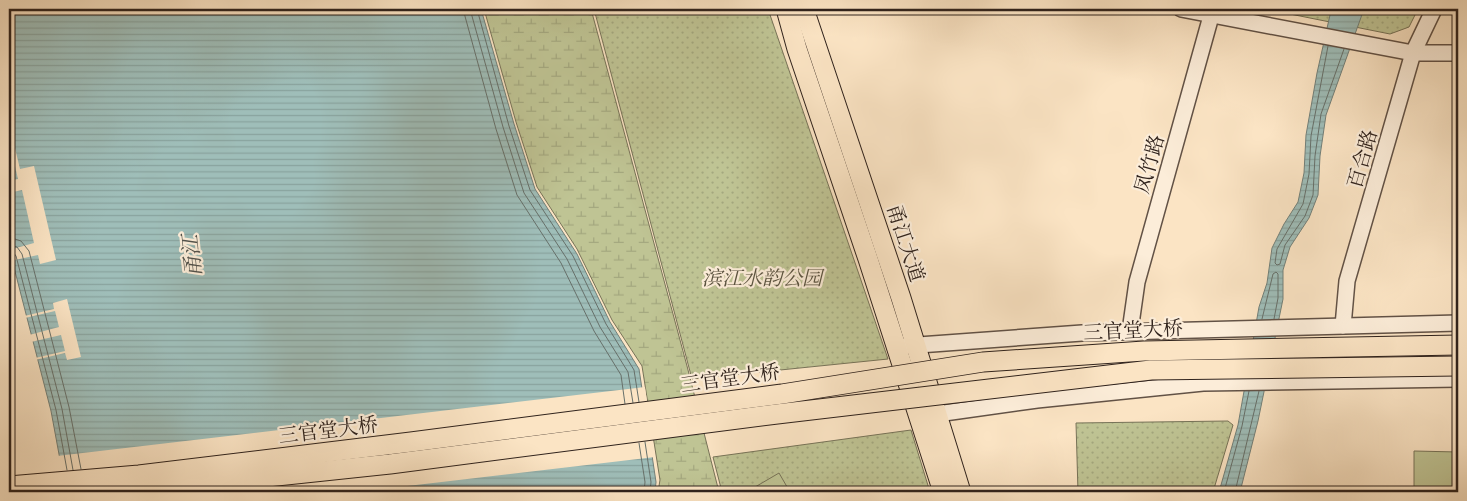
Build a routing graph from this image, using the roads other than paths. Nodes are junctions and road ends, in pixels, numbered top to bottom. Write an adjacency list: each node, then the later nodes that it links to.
1 (786, 9): 13 (main road, 甬江大道)
2 (804, 9): 11 (main road, 甬江大道)
3 (1181, 9): 5 (street)
4 (1434, 9): 6 (street, 百合路)
5 (1212, 12): 6 (street); 10 (street, 凤竹路)
6 (1413, 53): 7 (street); 9 (street, 百合路)
7 (1458, 53)
8 (1458, 323): 9 (street)
9 (1343, 326): 10 (street)
10 (1130, 331): 11 (street)
11 (916, 345): 13 (street); 16 (main road, 甬江大道)
12 (1458, 345): 18 (main road, 三官堂大桥, bridge)
13 (896, 347): 17 (main road, 甬江大道)
14 (1458, 366): 19 (main road, 三官堂大桥, bridge)
15 (1458, 378): 16 (street)
16 (936, 414): 17 (street); 21 (main road, 甬江大道)
17 (918, 419): 20 (main road, 甬江大道)
18 (9, 486)
19 (126, 492)
20 (943, 492)
21 (961, 492)

